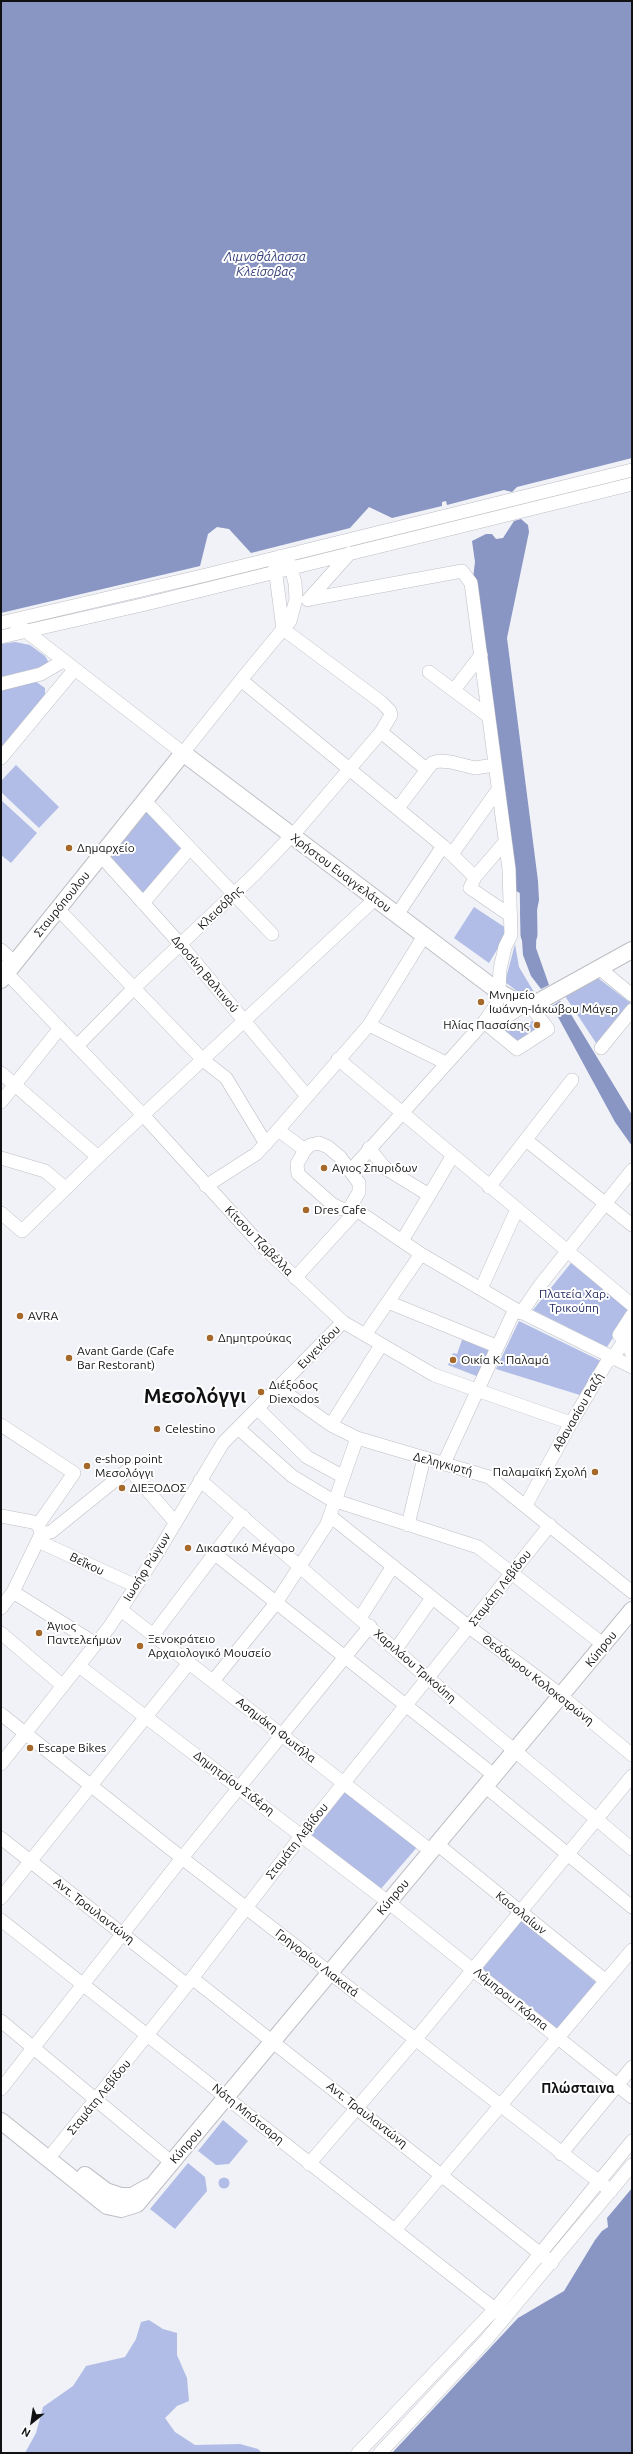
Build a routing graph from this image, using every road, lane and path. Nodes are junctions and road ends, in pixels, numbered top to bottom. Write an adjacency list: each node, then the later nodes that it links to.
1 (632, 470): 4 (street)
2 (632, 484): 3 (street)
3 (350, 553): 5 (street); 7 (street)
4 (280, 556): 5 (street); 6 (street); 8 (street)
5 (292, 568): 6 (street); 9 (street)
6 (275, 572): 9 (street); 10 (street)
7 (310, 599): 9 (street); 12 (street)
8 (7, 622): 10 (street)
9 (287, 625): 16 (street); 20 (street, Κλεισόβης)
10 (26, 632): 11 (street); 13 (street)
11 (1, 637)
12 (481, 655): 18 (street); 19 (street)
13 (63, 661): 14 (street); 17 (street)
14 (74, 670): 21 (street); 22 (street)
15 (429, 672): 18 (street)
16 (241, 680): 21 (street); 24 (street)
17 (1, 684)
18 (454, 690): 19 (street)
19 (488, 716): 23 (street)
20 (381, 732): 24 (street, Κλεισόβης); 25 (street)
21 (182, 753): 27 (main road, Σταυρόπουλου); 29 (main road, Χρήστου Ευαγγελάτου)
22 (1, 758)
23 (494, 765): 25 (street); 26 (street)
24 (350, 768): 28 (street); 29 (street, Κλεισόβης)
25 (426, 768): 28 (street)
26 (497, 790): 30 (street); 32 (street)
27 (145, 801): 31 (street); 33 (main road, Σταυρόπουλου)
28 (398, 808): 32 (street)
29 (292, 836): 35 (street, Κλεισόβης); 36 (main road, Χρήστου Ευαγγελάτου)
30 (505, 842): 34 (street); 40 (street)
31 (190, 848): 35 (street); 37 (street)
32 (447, 850): 34 (street); 39 (street)
33 (101, 856): 37 (street, Δροσίνη Βαλτινού); 38 (main road, Σταυρόπουλου)
34 (475, 877): 40 (street)
35 (234, 894): 41 (street); 43 (street, Κλεισόβης)
36 (375, 899): 39 (main road, Χρήστου Ευαγγελάτου); 53 (street)
37 (143, 903): 43 (street, Δροσίνη Βαλτινού)
38 (58, 909): 47 (main road, Σταυρόπουλου); 48 (street)
39 (397, 915): 42 (main road, Χρήστου Ευαγγελάτου)
40 (511, 916): 49 (street)
41 (272, 934)
42 (424, 936): 49 (main road, Χρήστου Ευαγγελάτου); 55 (street)
43 (181, 945): 48 (street, Κλεισόβης); 53 (street, Δροσίνη Βαλτινού)
44 (1, 950): 47 (street, Κίτσου Τζαβέλλα)
45 (632, 950): 46 (main road)
46 (599, 968): 50 (street); 51 (main road)
47 (6, 971): 56 (street, Κίτσου Τζαβέλλα)
48 (134, 988): 57 (street, Κλεισόβης); 60 (street)
49 (499, 992): 51 (main road, Χρήστου Ευαγγελάτου); 54 (street)
50 (632, 995)
51 (533, 1003): 54 (street); 54 (street)
52 (632, 1010): 58 (street)
53 (244, 1021): 60 (street); 65 (street, Δροσίνη Βαλτινού)
54 (484, 1022): 61 (street)
55 (369, 1025): 59 (street); 61 (street)
56 (60, 1028): 57 (street, Κίτσου Τζαβέλλα); 64 (street)
57 (77, 1046): 68 (street, Κίτσου Τζαβέλλα)
58 (601, 1048)
59 (338, 1059): 65 (street); 67 (street)
60 (203, 1060): 68 (street); 71 (street)
61 (446, 1062): 67 (street)
62 (1, 1073): 64 (street)
63 (572, 1080): 70 (street)
64 (15, 1085): 66 (street); 75 (street)
65 (306, 1095): 69 (street)
66 (1, 1102)
67 (401, 1112): 72 (street); 74 (street)
68 (144, 1116): 75 (street); 79 (street, Κίτσου Τζαβέλλα)
69 (278, 1130): 71 (street); 73 (street)
70 (526, 1140): 80 (street); 83 (street)
71 (266, 1144): 79 (street)
72 (370, 1148): 77 (street); 82 (street)
73 (305, 1150): 77 (street); 84 (street)
74 (453, 1155): 80 (street); 82 (street)
75 (98, 1157): 81 (street)
76 (1, 1158): 81 (street)
77 (351, 1170): 84 (street)
78 (632, 1170): 83 (street)
79 (206, 1186): 91 (street, Κίτσου Τζαβέλλα)
80 (489, 1187): 85 (street)
81 (65, 1188): 86 (street)
82 (429, 1195): 88 (street)
83 (605, 1204): 87 (street); 89 (street)
84 (354, 1208): 88 (street); 91 (street)
85 (517, 1209): 89 (street); 92 (street)
86 (1, 1213)
87 (632, 1226)
88 (402, 1241): 90 (street)
89 (567, 1251): 94 (street); 95 (street)
90 (422, 1254): 92 (street); 93 (street)
91 (295, 1278): 97 (street, Κίτσου Τζαβέλλα)
92 (481, 1289): 95 (street)
93 (388, 1302): 99 (street); 101 (street)
94 (632, 1305)
95 (518, 1311): 101 (street); 103 (street)
96 (632, 1314): 103 (street)
97 (344, 1322): 99 (street, Κίτσου Τζαβέλλα); 105 (street, Ευγενίδου)
98 (628, 1334): 102 (street); 103 (street)
99 (365, 1335): 100 (street, Κίτσου Τζαβέλλα)
100 (381, 1345): 106 (street, Κίτσου Τζαβέλλα); 109 (street)
101 (496, 1346): 106 (street)
102 (632, 1354)
103 (609, 1358): 104 (street); 108 (street, Αθανασίου Ραζή)
104 (632, 1367)
105 (280, 1388): 107 (street, Ευγενίδου); 109 (street, Δεληγκιρτή)
106 (475, 1390): 108 (street, Κίτσου Τζαβέλλα); 114 (street)
107 (258, 1409): 111 (street, Ευγενίδου); 115 (street)
108 (571, 1423): 118 (street, Αθανασίου Ραζή)
109 (331, 1425): 112 (street, Δεληγκιρτή)
110 (1, 1426): 125 (street)
111 (238, 1428): 116 (street, Ευγενίδου); 117 (street)
112 (357, 1438): 113 (street, Δεληγκιρτή); 115 (street)
113 (424, 1458): 114 (street, Δεληγκιρτή); 123 (street)
114 (444, 1463): 118 (street, Δεληγκιρτή)
115 (342, 1476): 117 (street)
116 (200, 1480): 120 (street, Χαριλάου Τρικούπη); 122 (street, Ιωσήφ Ρώγων)
117 (335, 1501): 121 (street); 123 (street)
118 (526, 1505): 124 (street, Δεληγκιρτή)
119 (1, 1516): 125 (street, Βεΐκου)
120 (243, 1516): 126 (street); 128 (street, Χαριλάου Τρικούπη)
121 (330, 1516): 127 (street, Θεόδωρου Κολοκοτρώνη); 128 (street)
122 (175, 1522): 125 (street); 130 (street, Ιωσήφ Ρώγων)
123 (408, 1525): 129 (street)
124 (550, 1525): 129 (street, Σταμάτη Λεβίδου); 132 (street, Δεληγκιρτή)
125 (39, 1533): 130 (street, Βεΐκου); 131 (street)
126 (215, 1554): 134 (street); 141 (street)
127 (393, 1566): 133 (street, Θεόδωρου Κολοκοτρώνη); 138 (street)
128 (301, 1567): 134 (street); 138 (street, Χαριλάου Τρικούπη)
129 (511, 1573): 139 (street, Σταμάτη Λεβίδου); 143 (street)
130 (136, 1586): 136 (street, Ιωσήφ Ρώγων)
131 (13, 1592): 135 (street); 142 (street)
132 (632, 1592)
133 (432, 1598): 139 (street, Θεόδωρου Κολοκοτρώνη); 144 (street)
134 (276, 1603): 145 (street); 149 (street)
135 (1, 1608)
136 (121, 1610): 141 (street, Ασημάκη Φωτήλα); 142 (street, Ιωσήφ Ρώγων)
137 (632, 1610): 143 (main road, Κύπρου)
138 (365, 1622): 144 (street, Χαριλάου Τρικούπη); 145 (street)
139 (469, 1627): 148 (street, Σταμάτη Λεβίδου); 151 (street, Θεόδωρου Κολοκοτρώνη)
140 (1, 1633): 150 (street)
141 (153, 1635): 146 (street, Ασημάκη Φωτήλα)
142 (96, 1644): 147 (street, Ιωσήφ Ρώγων)
143 (604, 1645): 151 (main road, Κύπρου)
144 (396, 1649): 148 (street, Χαριλάου Τρικούπη)
145 (345, 1657): 152 (street); 156 (street)
146 (189, 1663): 149 (street, Ασημάκη Φωτήλα); 154 (street)
147 (79, 1666): 150 (street, Ιωσήφ Ρώγων); 154 (street, Δημητρίου Σιδέρη)
148 (429, 1678): 152 (street, Σταμάτη Λεβίδου); 157 (street, Χαριλάου Τρικούπη)
149 (213, 1681): 156 (street, Ασημάκη Φωτήλα)
150 (62, 1686): 155 (street, Ιωσήφ Ρώγων)
151 (562, 1697): 157 (main road, Κύπρου); 158 (street, Θεόδωρου Κολοκοτρώνη)
152 (406, 1706): 161 (street); 162 (street, Σταμάτη Λεβίδου)
153 (1, 1714): 155 (street, Γρηγορίου Λιακατά)
154 (147, 1717): 163 (street); 164 (street, Δημητρίου Σιδέρη)
155 (25, 1734): 159 (street, Ιωσήφ Ρώγων); 163 (street, Γρηγορίου Λιακατά)
156 (281, 1734): 162 (street, Ασημάκη Φωτήλα); 164 (street)
157 (515, 1751): 161 (main road, Κύπρου); 165 (street, Χαριλάου Τρικούπη)
158 (632, 1755)
159 (1, 1764)
160 (632, 1776): 165 (street)
161 (490, 1781): 168 (main road, Κύπρου); 170 (street)
162 (343, 1783): 166 (street, Σταμάτη Λεβίδου); 168 (street, Ασημάκη Φωτήλα)
163 (92, 1786): 171 (street, Γρηγορίου Λιακατά); 172 (street)
164 (239, 1787): 166 (street, Δημητρίου Σιδέρη); 171 (street)
165 (597, 1819): 169 (street, Χαριλάου Τρικούπη); 170 (street)
166 (302, 1835): 174 (street, Δημητρίου Σιδέρη); 176 (street, Σταμάτη Λεβίδου)
167 (1, 1838): 172 (street, Αντ. Τραυλαντώνη)
168 (434, 1847): 174 (main road, Κύπρου); 177 (street, Κασολαίων)
169 (632, 1849)
170 (568, 1854): 175 (street); 177 (street)
171 (182, 1858): 176 (street, Γρηγορίου Λιακατά); 179 (street)
172 (31, 1861): 173 (street); 179 (street, Αντ. Τραυλαντώνη)
173 (1, 1898)
174 (388, 1902): 181 (street, Λάμπρου Γκόρπα); 182 (main road, Κύπρου)
175 (632, 1907)
176 (246, 1908): 182 (street, Γρηγορίου Λιακατά); 184 (street, Σταμάτη Λεβίδου)
177 (520, 1912): 181 (street); 183 (street, Κασολαίων)
178 (1, 1920): 185 (street, Νότη Μπότσαρη)
179 (122, 1934): 184 (street, Αντ. Τραυλαντώνη); 185 (street)
180 (632, 1950): 183 (street)
181 (472, 1969): 188 (street, Λάμπρου Γκόρπα); 189 (street)
182 (330, 1973): 189 (street, Γρηγορίου Λιακατά); 190 (main road, Κύπρου)
183 (606, 1981): 188 (street)
184 (189, 1982): 187 (street, Σταμάτη Λεβίδου); 190 (street, Αντ. Τραυλαντώνη)
185 (82, 1983): 187 (street, Νότη Μπότσαρη); 191 (street)
186 (1, 2021): 191 (street)
187 (148, 2034): 195 (street, Νότη Μπότσαρη); 197 (street, Σταμάτη Λεβίδου)
188 (558, 2038): 193 (street, Λάμπρου Γκόρπα); 198 (street)
189 (415, 2040): 198 (street, Γρηγορίου Λιακατά); 200 (street)
190 (274, 2042): 195 (main road, Κύπρου); 200 (street, Αντ. Τραυλαντώνη)
191 (34, 2048): 194 (street); 197 (street)
192 (632, 2067): 193 (street)
193 (616, 2085): 196 (street, Λάμπρου Γκόρπα); 203 (street)
194 (1, 2089)
195 (228, 2097): 205 (main road, Κύπρου); 206 (street, Νότη Μπότσαρη)
196 (632, 2097)
197 (96, 2100): 204 (street, Σταμάτη Λεβίδου); 205 (street)
198 (502, 2105): 203 (street, Γρηγορίου Λιακατά); 208 (street)
199 (1, 2108): 204 (main road)
200 (356, 2108): 206 (street); 208 (street, Αντ. Τραυλαντώνη)
201 (1, 2121): 204 (main road)
202 (632, 2141): 209 (street)
203 (561, 2154): 209 (street, Γρηγορίου Λιακατά)
204 (51, 2155): 205 (main road, Κύπρου)
205 (171, 2162)
206 (308, 2164): 211 (street, Νότη Μπότσαρη)
207 (632, 2166): 210 (street)
208 (442, 2174): 211 (street); 212 (street, Αντ. Τραυλαντώνη)
209 (599, 2182): 210 (street, Γρηγορίου Λιακατά); 212 (street)
210 (611, 2191): 213 (street)
211 (395, 2230): 214 (street, Νότη Μπότσαρη)
212 (540, 2254): 213 (street, Αντ. Τραυλαντώνη); 214 (street)
213 (552, 2263): 214 (street)
214 (500, 2313): 215 (street); 216 (street)
215 (358, 2453)
216 (380, 2453)

